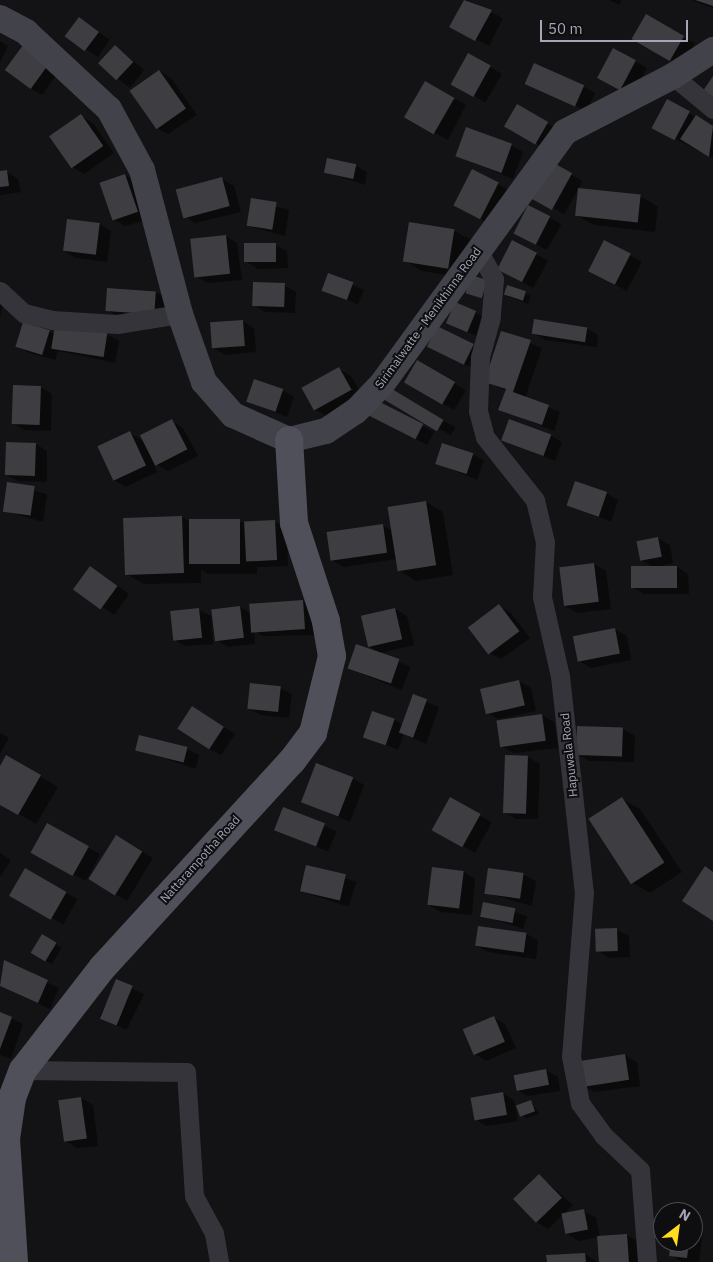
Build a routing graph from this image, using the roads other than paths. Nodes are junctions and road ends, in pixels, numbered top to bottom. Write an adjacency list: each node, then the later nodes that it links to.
1 (0, 18): 7 (street)
2 (713, 50): 3 (street, Sirimalwatte - Menikhinna Road)
3 (673, 76): 4 (street); 5 (street, Sirimalwatte - Menikhinna Road)
4 (713, 109)
5 (478, 250): 8 (street, Sirimalwatte - Menikhinna Road); 12 (street, Hapuwala Road)
6 (0, 290): 7 (street)
7 (180, 314): 8 (street)
8 (289, 440): 9 (main road, Nattarampotha Road)
9 (23, 1070): 10 (main road, Nattarampotha Road); 11 (street)
10 (14, 1262)
11 (219, 1262)
12 (647, 1262)

